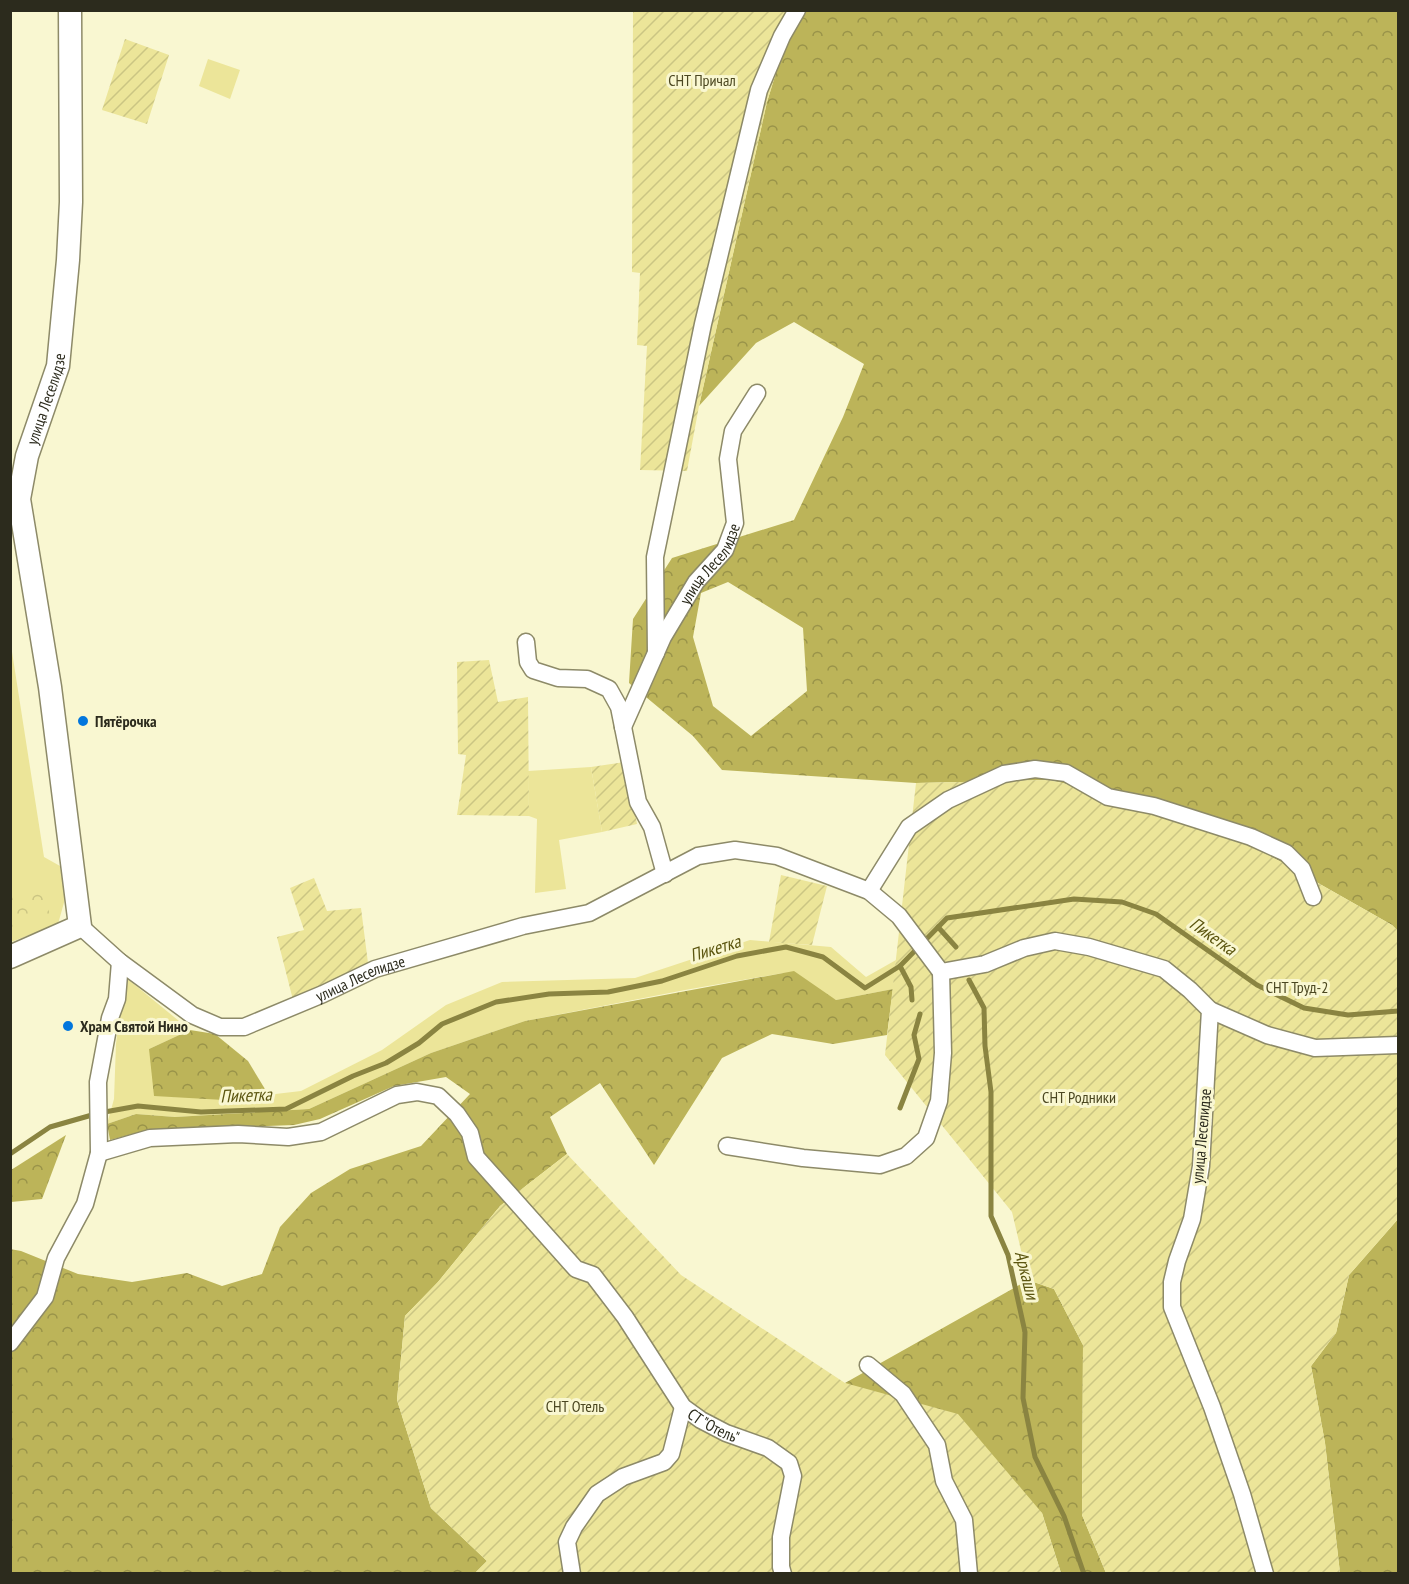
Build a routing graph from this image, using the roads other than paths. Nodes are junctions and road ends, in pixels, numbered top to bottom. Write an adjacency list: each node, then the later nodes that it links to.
1 (70, 10): 10 (street, улица Леселидзе)
2 (797, 10): 5 (street)
3 (757, 393): 5 (street, улица Леселидзе)
4 (526, 642): 6 (street)
5 (656, 653): 6 (street, улица Леселидзе)
6 (623, 727): 7 (street)
7 (665, 874): 8 (street, улица Леселидзе); 12 (street, улица Леселидзе)
8 (869, 891): 9 (street); 13 (street, улица Леселидзе)
9 (1313, 897)
10 (80, 926): 11 (street); 12 (street, улица Леселидзе)
11 (10, 957)
12 (120, 962): 17 (street)
13 (940, 972): 14 (street); 16 (street)
14 (1210, 1010): 15 (street); 24 (street, улица Леселидзе)
15 (1398, 1045)
16 (727, 1146)
17 (99, 1152): 18 (street); 20 (street, СТ "Отель")
18 (10, 1343)
19 (868, 1365): 23 (street)
20 (683, 1407): 21 (street); 22 (street, СТ "Отель")
21 (572, 1574)
22 (783, 1574)
23 (969, 1574)
24 (1265, 1574)

